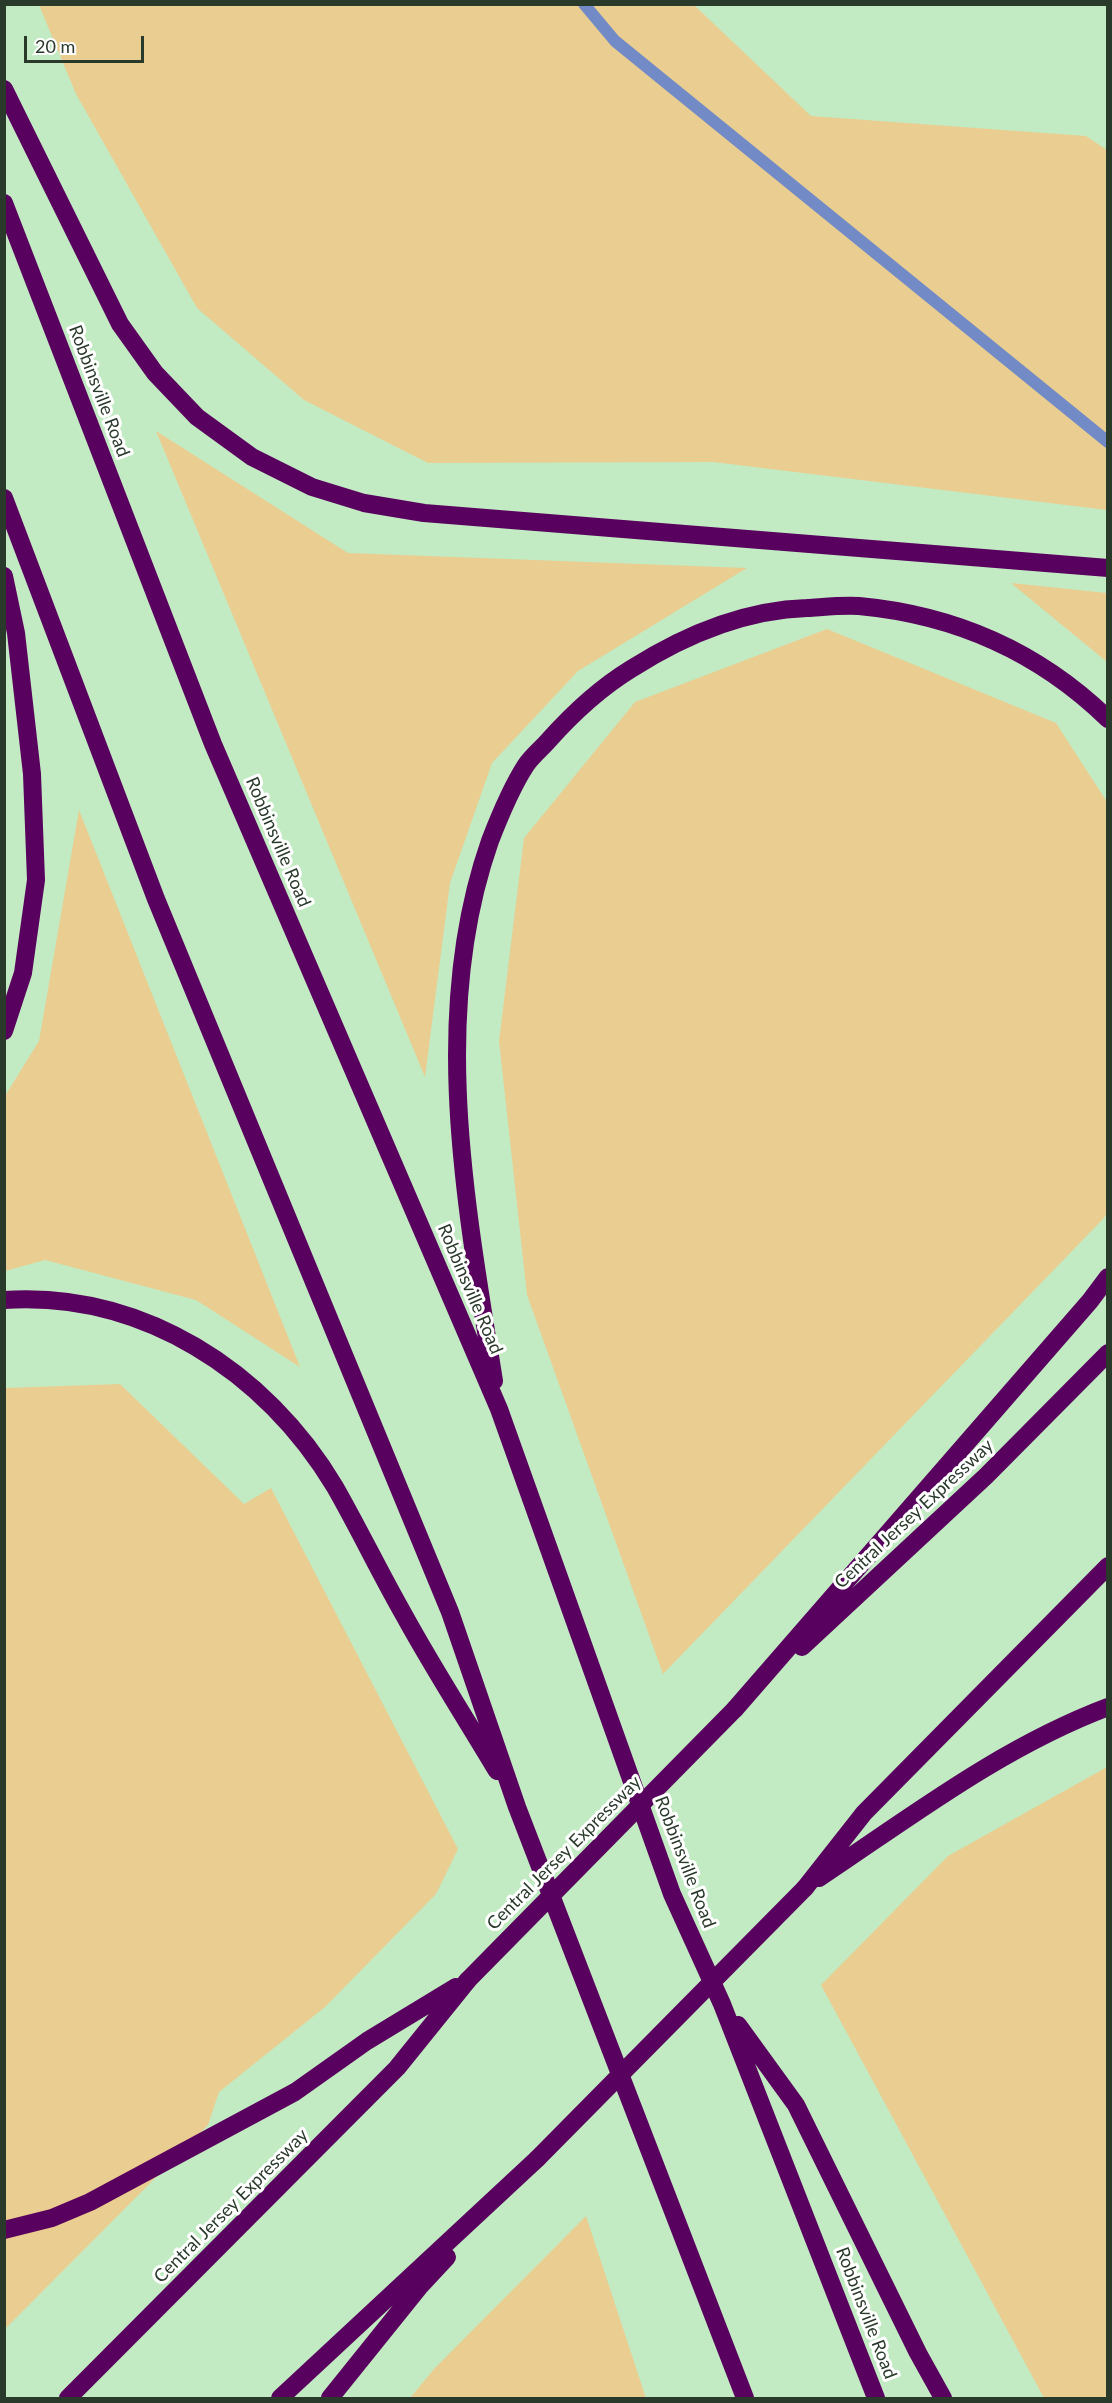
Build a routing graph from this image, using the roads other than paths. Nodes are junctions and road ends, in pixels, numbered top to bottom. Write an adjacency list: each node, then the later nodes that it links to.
1 (4, 89): 4 (highway)
2 (4, 203): 11 (highway, Robbinsville Road)
3 (4, 498): 15 (highway)
4 (1107, 568)
5 (4, 576): 7 (highway)
6 (1107, 719): 11 (highway)
7 (4, 1031)
8 (1107, 1276): 14 (highway)
9 (4, 1300): 15 (highway)
10 (1107, 1353): 14 (highway, Central Jersey Expressway)
11 (499, 1409): 18 (highway, Robbinsville Road)
12 (1107, 1566): 16 (highway)
13 (1107, 1707): 16 (highway)
14 (735, 1709): 17 (highway, Central Jersey Expressway, bridge)
15 (517, 1807): 24 (highway)
16 (805, 1888): 19 (highway, bridge)
17 (468, 1980): 20 (highway); 21 (highway, Central Jersey Expressway)
18 (722, 2004): 25 (highway, Robbinsville Road); 26 (highway)
19 (537, 2159): 22 (highway); 23 (highway)
20 (4, 2230)
21 (68, 2398)
22 (280, 2398)
23 (330, 2398)
24 (745, 2398)
25 (876, 2398)
26 (943, 2398)

